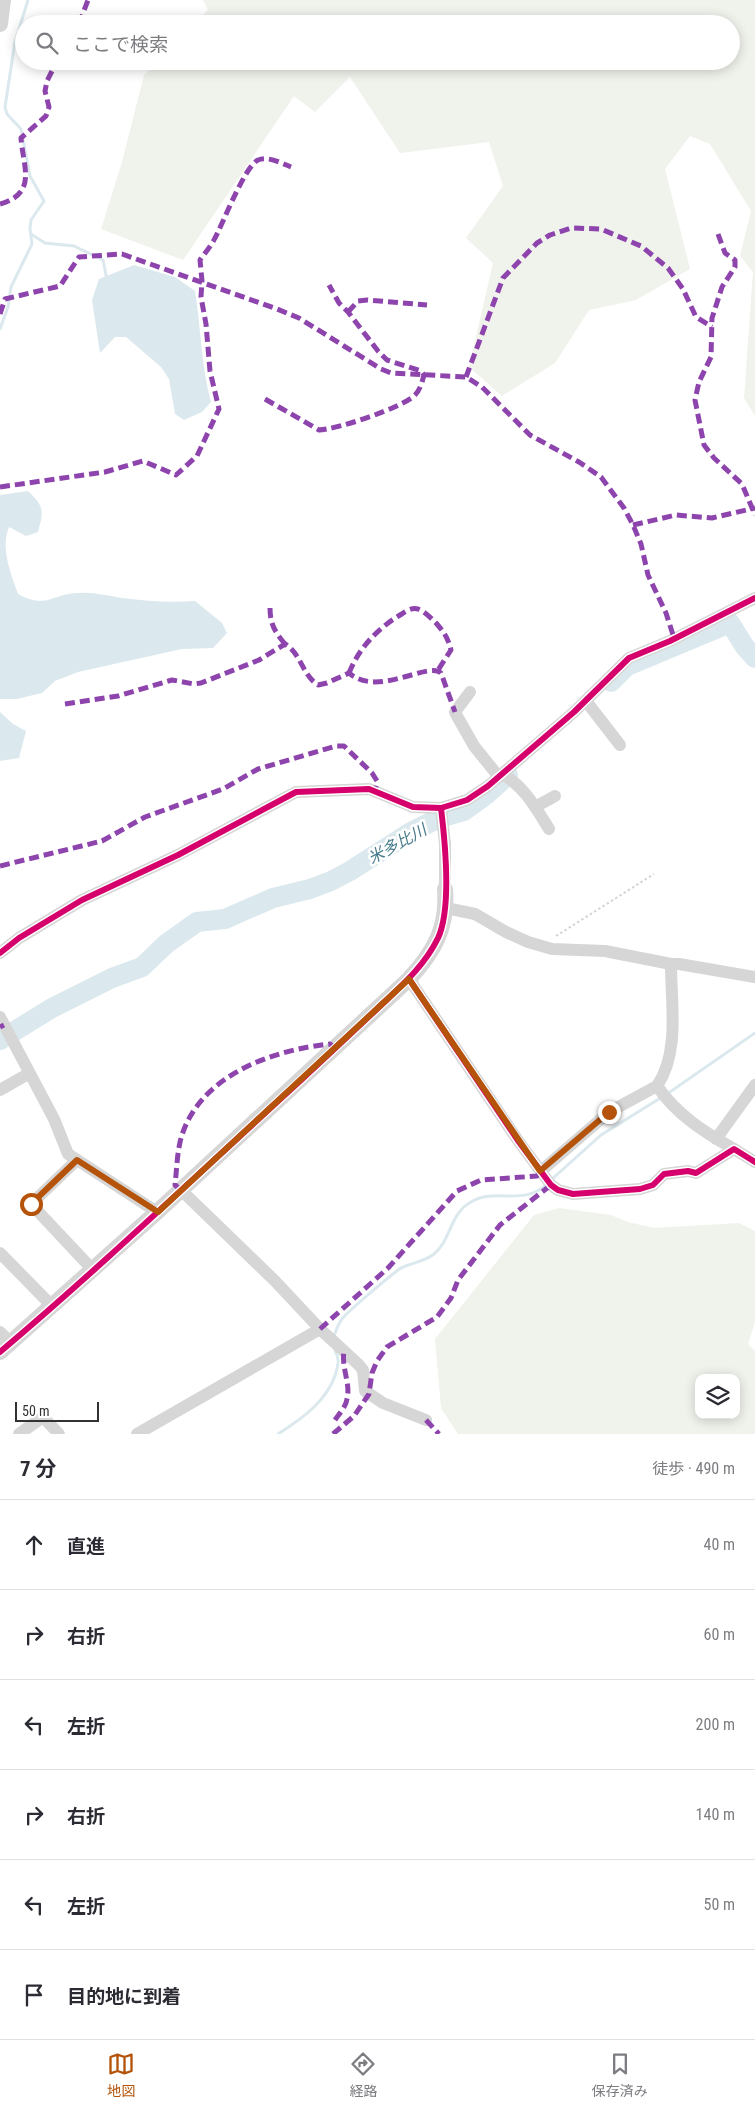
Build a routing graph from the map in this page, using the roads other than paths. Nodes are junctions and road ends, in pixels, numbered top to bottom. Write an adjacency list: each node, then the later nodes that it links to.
1 (3, 0): 2 (street)
2 (0, 24)
3 (755, 598): 5 (street)
4 (470, 692): 7 (street)
5 (586, 701): 6 (street); 7 (street)
6 (620, 745)
7 (501, 776): 9 (street); 10 (street)
8 (555, 796): 9 (street)
9 (535, 807): 11 (street)
10 (441, 808): 12 (street); 14 (street)
11 (549, 829)
12 (445, 889): 13 (street)
13 (446, 908): 15 (street); 17 (street)
14 (0, 953)
15 (671, 964): 16 (street); 21 (street)
16 (755, 978)
17 (409, 979): 27 (street); 28 (street)
18 (0, 1017): 19 (street)
19 (28, 1074): 22 (street); 25 (street)
20 (755, 1085): 23 (street)
21 (657, 1086): 23 (street); 27 (street)
22 (0, 1090)
23 (716, 1139): 24 (street)
24 (734, 1149): 26 (street); 27 (street)
25 (77, 1160): 29 (street); 31 (street)
26 (755, 1162)
27 (540, 1171)
28 (181, 1190): 29 (street); 33 (street)
29 (158, 1212): 31 (street)
30 (0, 1253): 32 (street)
31 (93, 1270): 32 (street)
32 (52, 1307): 34 (street)
33 (320, 1330): 35 (street); 38 (street)
34 (4, 1342)
35 (426, 1420)
36 (19, 1434): 37 (street)
37 (59, 1434)
38 (137, 1434)

